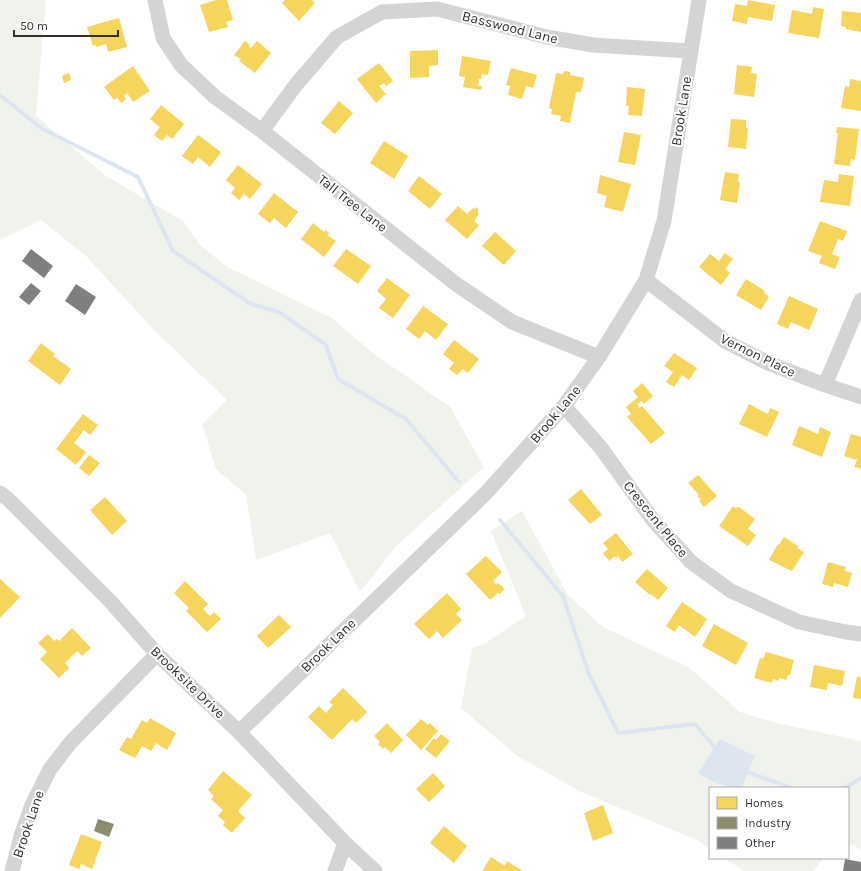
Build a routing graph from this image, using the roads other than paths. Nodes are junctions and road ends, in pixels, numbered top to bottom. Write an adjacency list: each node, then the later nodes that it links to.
1 (155, 0): 4 (street, Tall Tree Lane)
2 (699, 0): 3 (street, Brook Lane)
3 (690, 51): 4 (street, Basswood Lane); 5 (street, Brook Lane)
4 (262, 130): 7 (street, Tall Tree Lane)
5 (646, 280): 7 (street, Brook Lane); 8 (street, Vernon Place)
6 (861, 300): 8 (street)
7 (599, 357): 10 (street, Brook Lane)
8 (825, 385): 9 (street, Vernon Place)
9 (861, 397)
10 (564, 406): 12 (street, Crescent Place); 14 (street, Brook Lane)
11 (0, 493): 13 (street, Brooksite Drive)
12 (861, 634)
13 (157, 654): 14 (street, Brooksite Drive); 16 (street, Brook Lane)
14 (239, 732): 15 (street, Brooksite Drive)
15 (345, 843): 17 (street); 18 (street, Brooksite Drive)
16 (12, 871)
17 (335, 871)
18 (375, 871)

